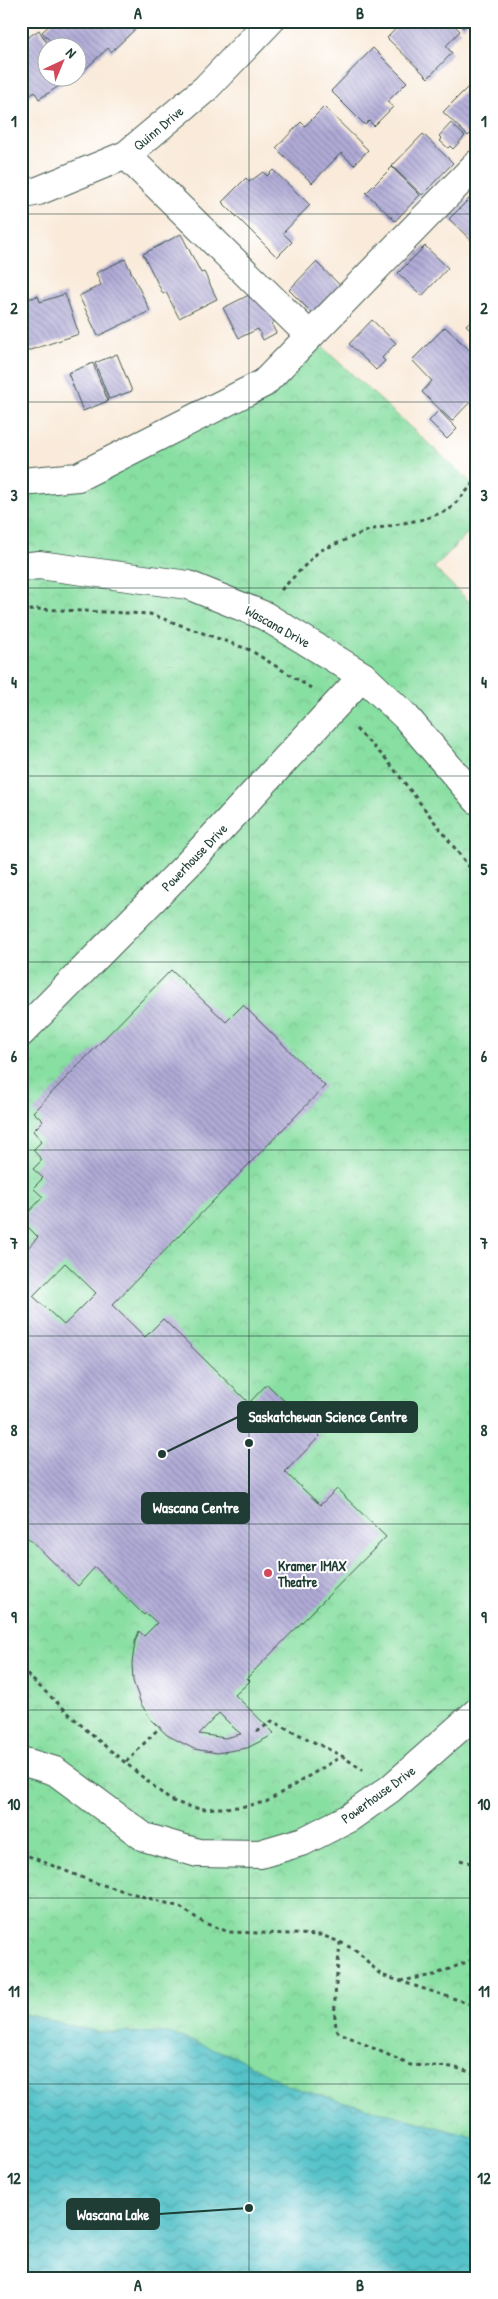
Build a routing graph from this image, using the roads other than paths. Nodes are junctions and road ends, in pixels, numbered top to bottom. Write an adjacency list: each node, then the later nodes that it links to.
1 (270, 21): 2 (street, Quinn Drive)
2 (126, 155): 4 (street, Quinn Drive); 5 (street)
3 (477, 164): 5 (street)
4 (21, 195)
5 (310, 336): 6 (street)
6 (21, 482)
7 (21, 567): 8 (street, Wascana Drive)
8 (363, 676): 9 (street, Wascana Drive); 10 (street, Powerhouse Drive)
9 (477, 800)
10 (21, 1034)
11 (477, 1712): 12 (street, Powerhouse Drive)
12 (21, 1761)

